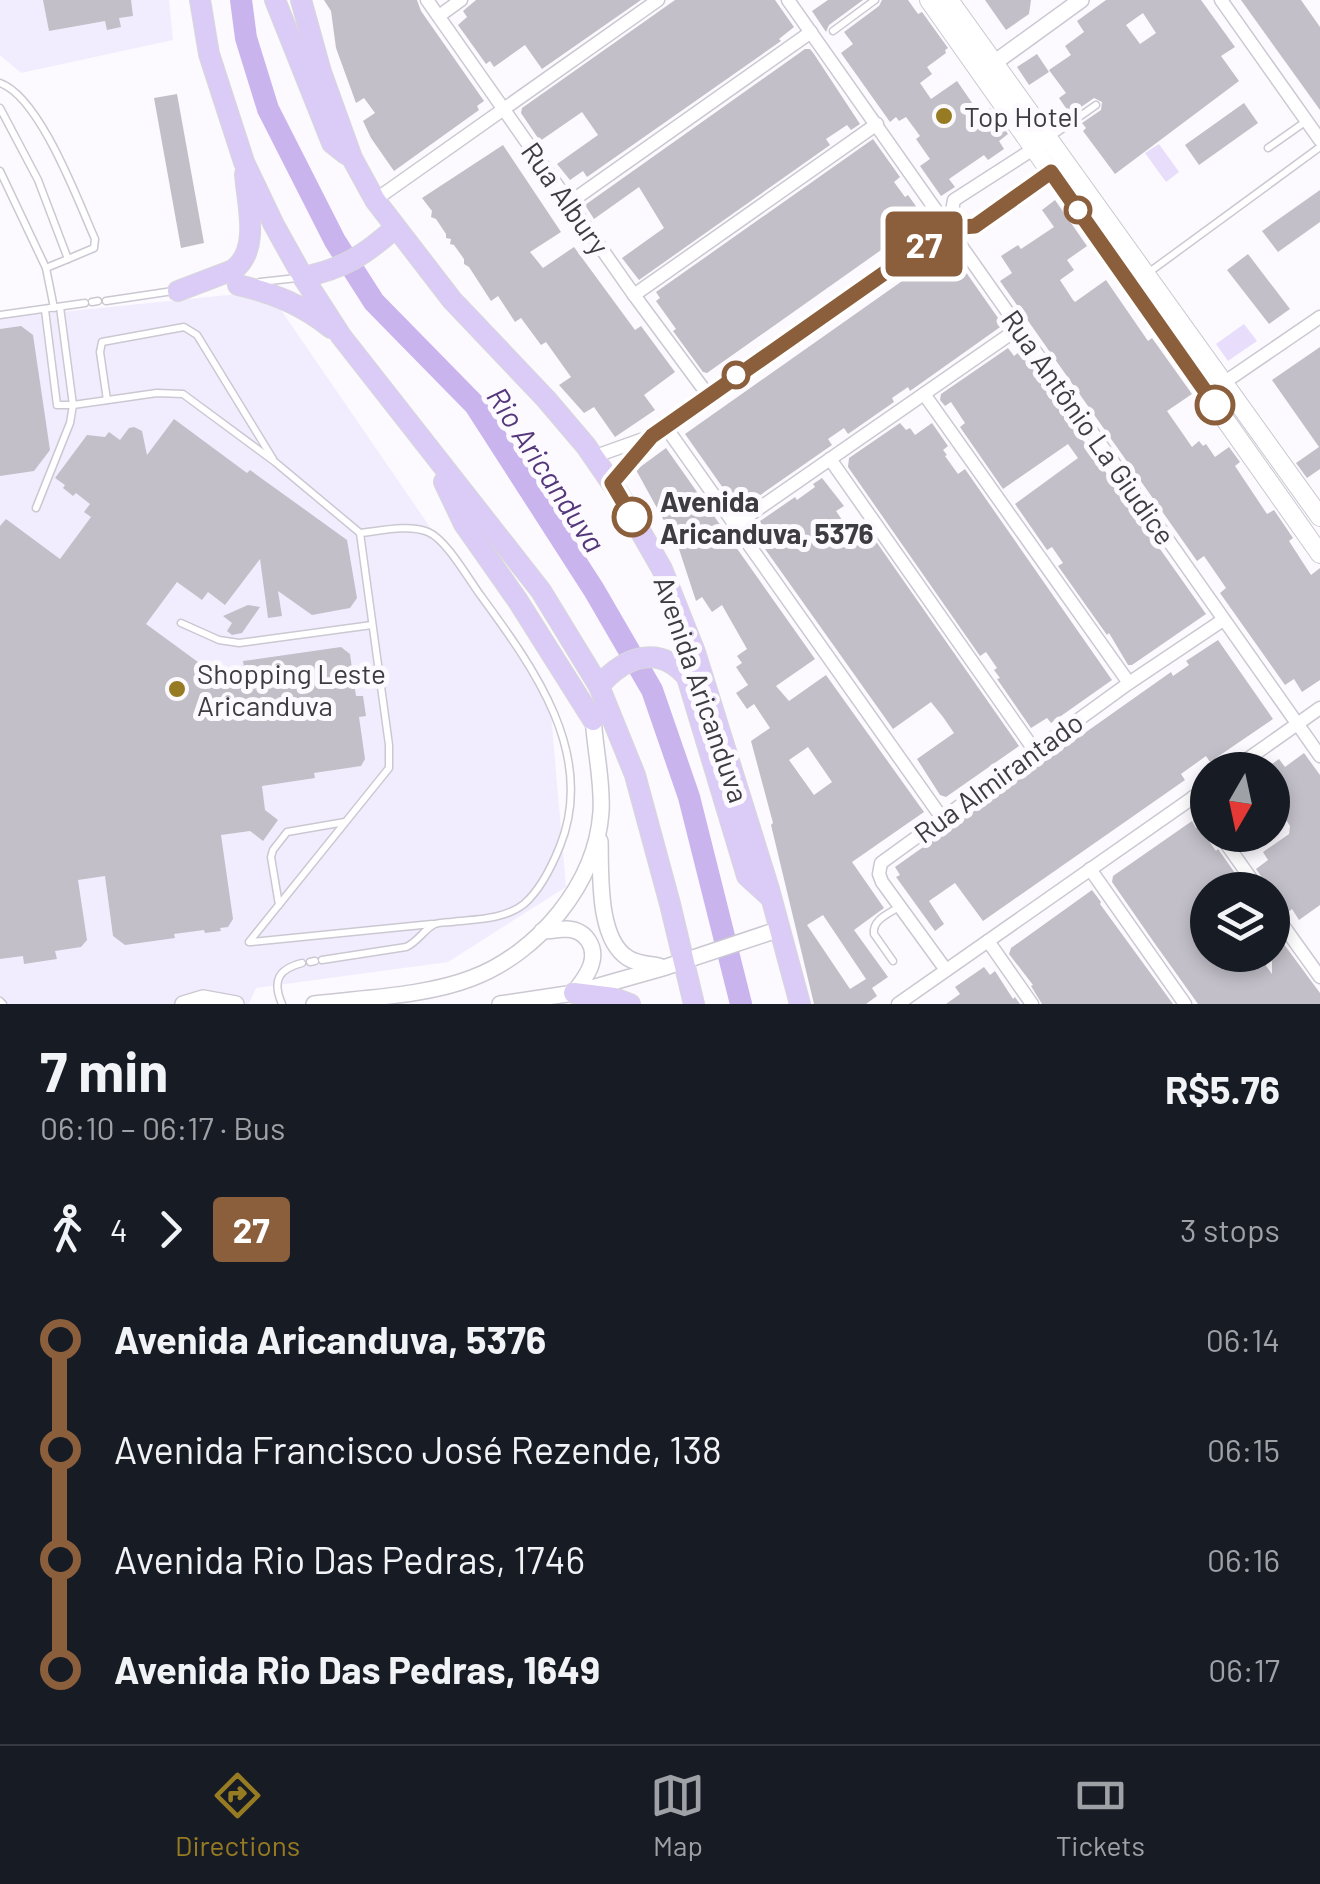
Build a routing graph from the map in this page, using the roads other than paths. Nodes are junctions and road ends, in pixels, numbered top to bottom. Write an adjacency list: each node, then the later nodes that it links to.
1 (200, 0): 27 (highway)
2 (275, 0): 26 (highway)
3 (301, 0): 26 (highway, Avenida Aricanduva)
4 (427, 0): 13 (street, Rua Albury)
5 (462, 0): 13 (street)
6 (658, 0): 20 (street)
7 (788, 0): 15 (street, Rua Antônio La Giudice)
8 (875, 0): 14 (lane)
9 (929, 0): 16 (main road)
10 (949, 0): 16 (main road)
11 (1081, 0): 16 (street)
12 (1221, 0): 21 (street)
13 (439, 16): 20 (street, Rua Albury)
14 (833, 31)
15 (810, 32): 22 (street, Rua Antônio La Giudice); 31 (street)
16 (987, 68): 23 (main road)
17 (0, 83): 34 (lane)
18 (1096, 105): 23 (lane)
19 (0, 108): 34 (lane)
20 (504, 109): 30 (street); 31 (street, Rua Albury)
21 (1306, 121): 24 (street); 25 (lane)
22 (876, 124): 33 (street, Rua Antônio La Giudice); 41 (street)
23 (1041, 144): 28 (main road); 33 (street)
24 (1320, 144): 36 (lane)
25 (1268, 148)
26 (352, 158): 30 (highway, Avenida Aricanduva)
27 (244, 162): 37 (highway); 40 (highway)
28 (1058, 168): 33 (street); 36 (main road); 50 (main road)
29 (0, 171): 35 (lane)
30 (375, 200): 32 (highway, Avenida Aricanduva)
31 (569, 203): 41 (street, Rua Albury)
32 (395, 228): 37 (highway); 55 (highway, Avenida Aricanduva)
33 (949, 228): 45 (street, Rua Antônio La Giudice); 49 (street)
34 (68, 259): 35 (lane)
35 (46, 268): 42 (lane)
36 (1146, 274): 47 (main road)
37 (303, 277): 38 (lane); 46 (highway)
38 (231, 286): 46 (highway)
39 (208, 288): 40 (lane)
40 (178, 291): 42 (lane)
41 (634, 296): 49 (street, Rua Albury)
42 (53, 308): 43 (lane); 52 (lane); 52 (lane)
43 (0, 315)
44 (1320, 316): 47 (street)
45 (1019, 328): 48 (street); 65 (street, Rua Antônio La Giudice)
46 (341, 336): 57 (highway)
47 (1224, 381): 50 (street); 61 (main road)
48 (924, 394): 56 (street); 69 (street)
49 (708, 395): 53 (street)
50 (1209, 396): 64 (main road)
51 (107, 400): 52 (lane); 58 (lane); 58 (lane)
52 (74, 405): 60 (lane)
53 (665, 426): 54 (street); 62 (street)
54 (652, 436): 55 (street); 59 (street)
55 (593, 457): 59 (highway, Avenida Aricanduva)
56 (830, 460): 62 (street); 73 (street)
57 (438, 461): 68 (highway); 71 (highway)
58 (275, 462): 63 (lane)
59 (612, 483): 81 (highway, Avenida Aricanduva)
60 (36, 508)
61 (1320, 517)
62 (735, 525): 77 (street)
63 (360, 533): 67 (lane); 84 (lane)
64 (1320, 554)
65 (1223, 620): 69 (street, Rua Almirantado); 72 (street, Rua Antônio La Giudice)
66 (181, 623): 67 (lane)
67 (372, 625): 78 (lane)
68 (604, 681): 71 (street); 81 (highway); 89 (highway)
69 (1128, 684): 73 (street, Rua Almirantado)
70 (1320, 708): 72 (street)
71 (593, 720): 79 (street)
72 (1297, 724): 74 (street); 75 (street, Rua Antônio La Giudice)
73 (1035, 751): 77 (street, Rua Almirantado)
74 (1257, 752)
75 (1320, 756)
76 (1190, 799): 80 (street)
77 (942, 818): 83 (street, Rua Almirantado)
78 (346, 822): 82 (lane); 82 (lane)
79 (600, 827): 86 (street); 89 (street)
80 (1090, 869): 88 (street); 104 (street)
81 (771, 898): 85 (highway, Avenida Aricanduva)
82 (279, 906): 84 (lane)
83 (900, 907): 90 (lane); 91 (street, Rua Almirantado)
84 (436, 924): 96 (lane)
85 (780, 929): 89 (street); 101 (highway, Avenida Aricanduva)
86 (542, 931): 93 (street); 97 (street)
87 (1290, 935): 92 (street)
88 (988, 941): 91 (street); 103 (street)
89 (682, 961): 93 (street); 100 (highway)
90 (892, 961)
91 (946, 970): 102 (street)
92 (1320, 977)
93 (574, 994): 98 (street); 99 (highway)
94 (229, 1003): 95 (street)
95 (182, 1004)
96 (282, 1004)
97 (314, 1004)
98 (500, 1004)
99 (630, 1004)
100 (694, 1004)
101 (800, 1004)
102 (898, 1004)
103 (1032, 1004)
104 (1185, 1004)

